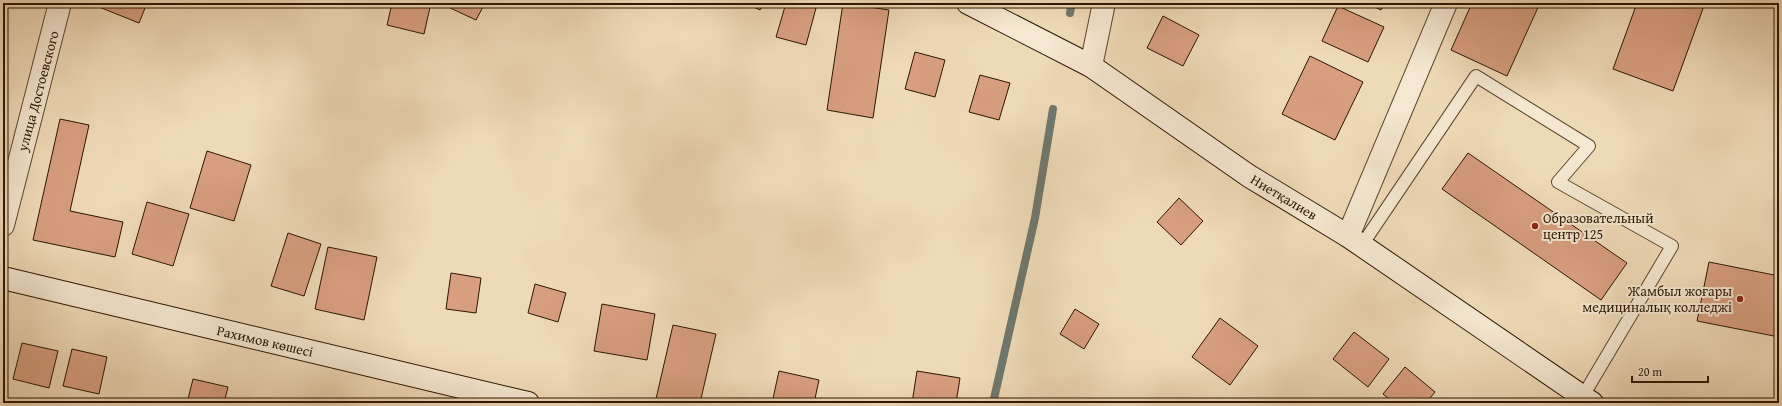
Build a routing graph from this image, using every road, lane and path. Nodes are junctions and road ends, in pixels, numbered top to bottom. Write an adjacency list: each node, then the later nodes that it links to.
1 (60, 3): 6 (street, улица Достоевского)
2 (968, 3): 5 (street, Ниетқалиев)
3 (1104, 3): 5 (street)
4 (1446, 3): 7 (street)
5 (1091, 66): 7 (street, Ниетқалиев)
6 (3, 225)
7 (1355, 240): 9 (street, Ниетқалиев); 9 (lane)
8 (3, 278): 10 (street, Рахимов көшесі)
9 (1587, 400)
10 (528, 403)

